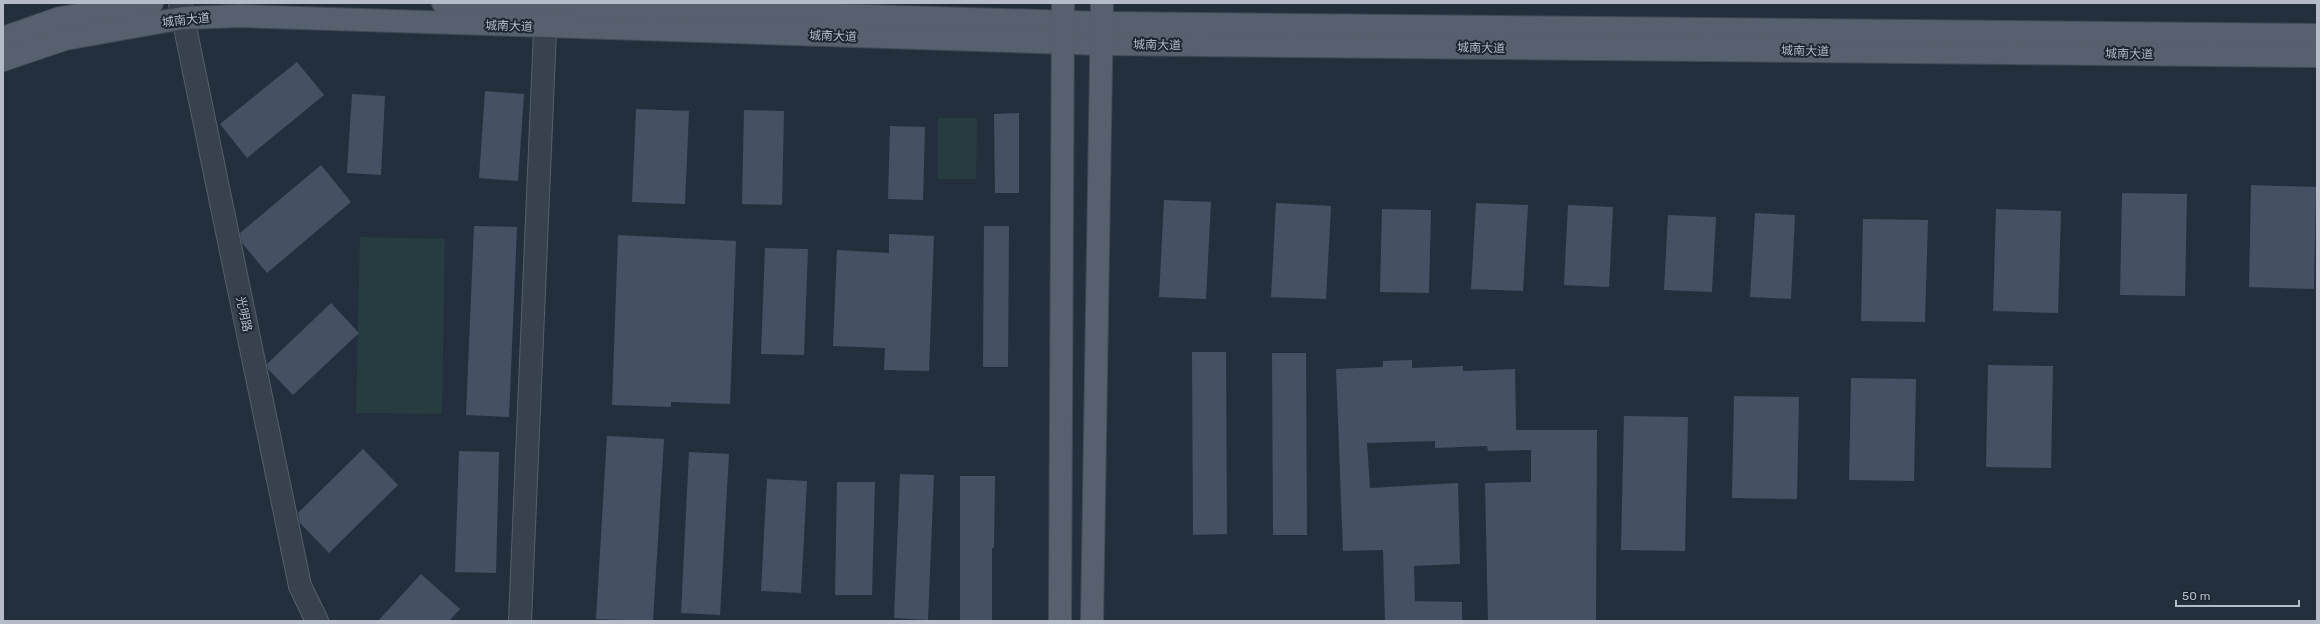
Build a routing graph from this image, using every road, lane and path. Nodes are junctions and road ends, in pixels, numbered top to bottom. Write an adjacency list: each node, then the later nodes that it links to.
1 (152, 3): 8 (main road, 城南大道)
2 (443, 3): 4 (main road, 城南大道)
3 (181, 11): 4 (main road, 城南大道); 10 (main road, 城南大道); 11 (street, 光明路)
4 (546, 17): 5 (main road, 城南大道); 12 (street)
5 (1063, 23): 6 (main road, 城南大道); 13 (main road)
6 (1102, 23): 7 (main road, 城南大道); 9 (main road, 城南大道); 14 (main road)
7 (2317, 35)
8 (3, 38)
9 (2317, 56)
10 (3, 60)
11 (317, 621)
12 (520, 621)
13 (1060, 621)
14 (1092, 621)

